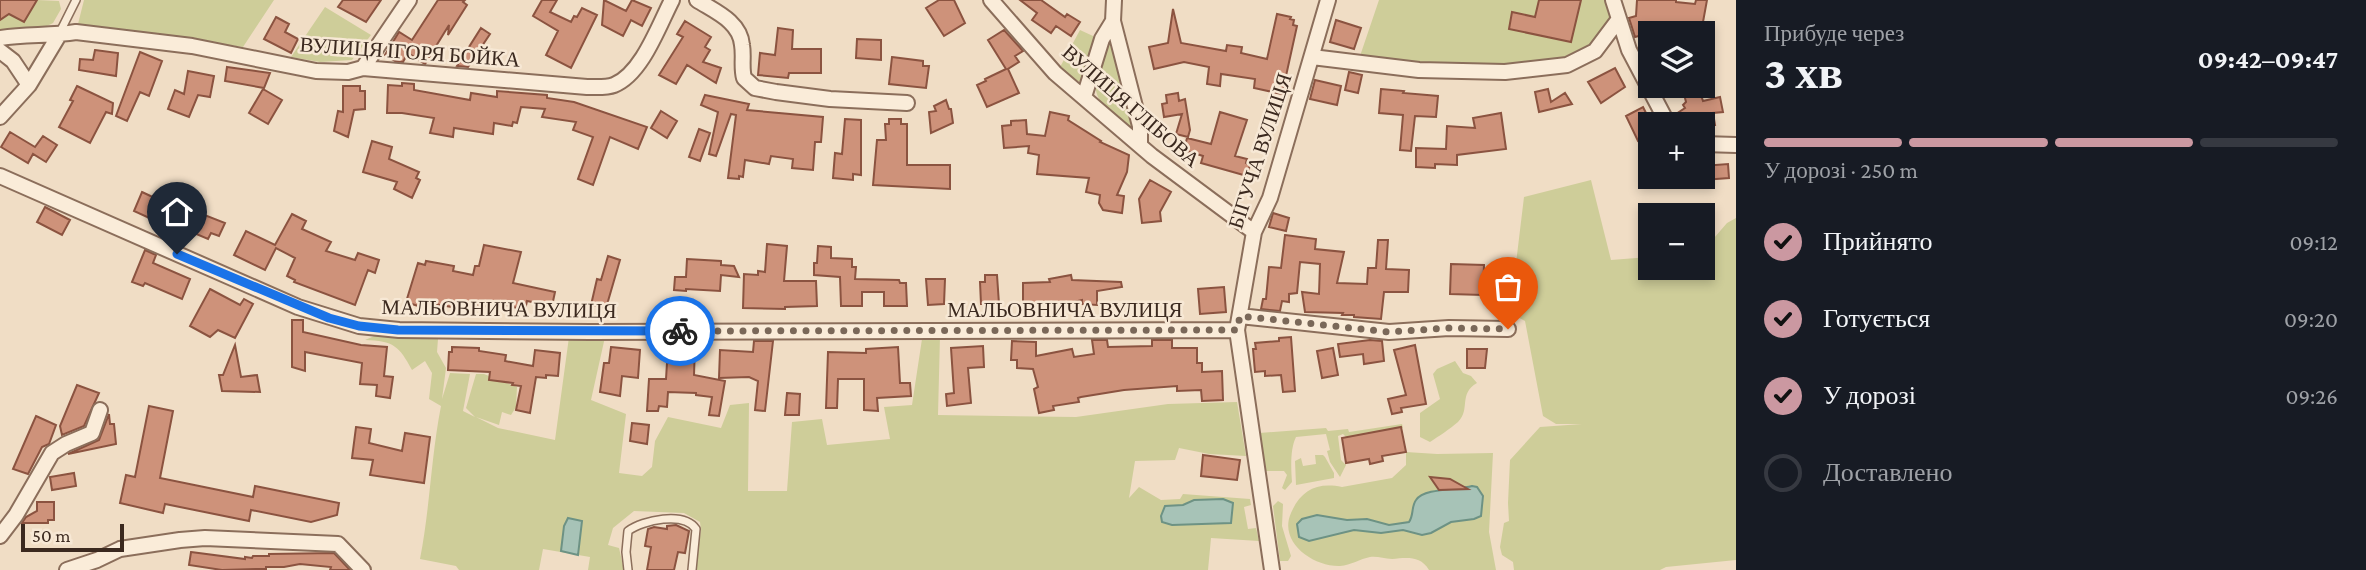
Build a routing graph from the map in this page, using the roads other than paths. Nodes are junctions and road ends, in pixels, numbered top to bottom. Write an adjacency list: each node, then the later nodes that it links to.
1 (76, 0): 11 (lane)
2 (409, 0): 15 (street)
3 (672, 0): 15 (street, ВУЛИЦЯ ІГОРЯ БОЙКА)
4 (697, 0): 18 (street)
5 (991, 0): 17 (street, ВУЛИЦЯ ГЛІБОВА)
6 (1114, 0): 10 (street)
7 (1328, 0): 14 (street, БІГУЧА ВУЛИЦЯ)
8 (1613, 0): 9 (street)
9 (1619, 19): 14 (street); 19 (street)
10 (1113, 21): 17 (street); 21 (street)
11 (59, 35): 12 (street, ВУЛИЦЯ ІГОРЯ БОЙКА); 15 (street, ВУЛИЦЯ ІГОРЯ БОЙКА); 16 (street)
12 (0, 38)
13 (0, 51): 16 (street)
14 (1312, 57): 25 (street, БІГУЧА ВУЛИЦЯ)
15 (363, 68)
16 (29, 85): 20 (street)
17 (1084, 97): 21 (street, ВУЛИЦЯ ГЛІБОВА)
18 (907, 103)
19 (1662, 112)
20 (0, 117)
21 (1140, 143): 25 (street, ВУЛИЦЯ ГЛІБОВА)
22 (1715, 144): 23 (street)
23 (1736, 145)
24 (0, 176): 26 (street, МАЛЬОВНИЧА ВУЛИЦЯ)
25 (1254, 232): 26 (street, БІГУЧА ВУЛИЦЯ)
26 (1238, 323): 27 (street); 34 (street, БІГУЧА ВУЛИЦЯ)
27 (1508, 329)
28 (100, 410): 29 (street)
29 (0, 536)
30 (67, 570): 31 (street)
31 (363, 570)
32 (628, 570): 33 (lane)
33 (692, 570)
34 (1272, 570)

